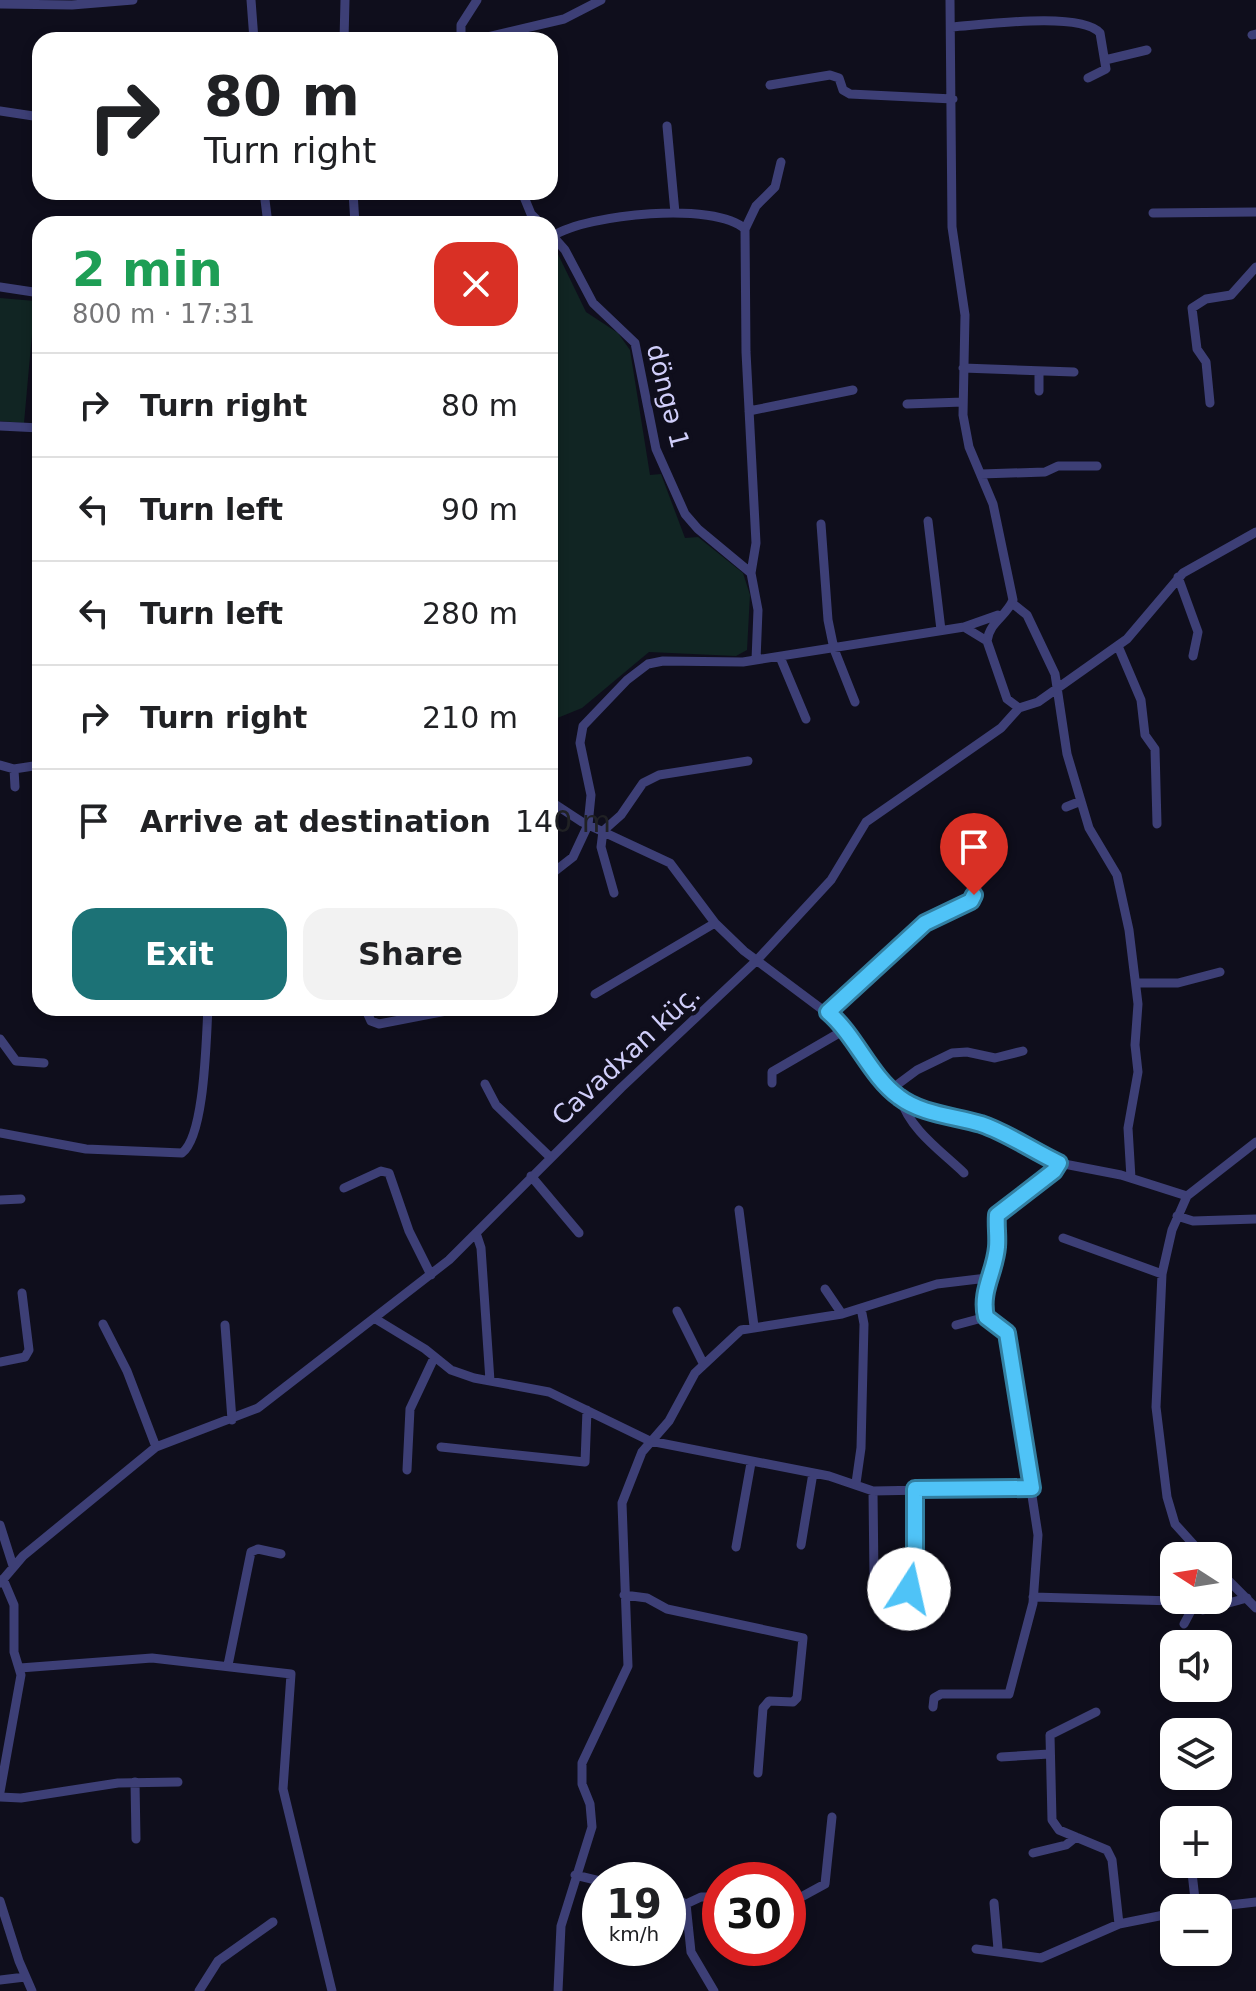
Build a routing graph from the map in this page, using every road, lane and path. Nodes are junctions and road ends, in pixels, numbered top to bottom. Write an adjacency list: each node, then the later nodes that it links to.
1 (133, 0): 7 (street)
2 (251, 0): 9 (street)
3 (345, 0): 10 (street)
4 (477, 0): 11 (street)
5 (601, 0): 12 (street)
6 (950, 0): 8 (street)
7 (0, 4)
8 (952, 27): 14 (street); 17 (street)
9 (253, 32)
10 (344, 32)
11 (462, 32)
12 (509, 32)
13 (1147, 50): 14 (street)
14 (1105, 60): 15 (street)
15 (1088, 78)
16 (770, 85): 17 (street)
17 (953, 99): 31 (street)
18 (0, 111): 19 (street)
19 (32, 116)
20 (667, 126): 23 (street)
21 (781, 162): 25 (street)
22 (1256, 212): 24 (street)
23 (675, 213): 25 (street); 26 (street)
24 (1153, 213)
25 (745, 229): 39 (street)
26 (558, 232)
27 (558, 241): 47 (street, döngə 1)
28 (1256, 267): 37 (street)
29 (0, 287): 30 (street)
30 (32, 292)
31 (963, 368): 32 (street); 36 (street)
32 (1039, 371): 33 (street); 35 (street)
33 (1074, 372)
34 (853, 390): 39 (street)
35 (1039, 391)
36 (963, 402): 38 (street); 43 (street)
37 (1210, 403)
38 (907, 404)
39 (749, 411): 47 (street)
40 (0, 426): 41 (street)
41 (32, 428)
42 (1097, 466): 43 (street)
43 (981, 474): 49 (street)
44 (928, 521): 52 (street)
45 (821, 524): 55 (street)
46 (1256, 532): 48 (street, Cavadxan küç.)
47 (751, 573): 58 (street)
48 (1178, 577): 54 (street, Cavadxan küç.); 56 (street)
49 (1012, 603): 50 (street); 59 (street)
50 (1002, 614): 51 (street); 53 (street)
51 (964, 627): 52 (street); 53 (street)
52 (941, 630): 55 (street)
53 (987, 641): 61 (street)
54 (1118, 646): 59 (street, Cavadxan küç.); 71 (street)
55 (834, 649): 57 (street); 60 (street)
56 (1193, 656)
57 (780, 657): 58 (street); 62 (street)
58 (756, 660): 72 (street)
59 (1059, 687): 61 (street, Cavadxan küç.); 68 (street)
60 (855, 702)
61 (1019, 708): 78 (street, Cavadxan küç.)
62 (806, 719)
63 (748, 761): 73 (street)
64 (0, 765): 66 (street)
65 (32, 766): 66 (street)
66 (14, 769): 67 (street)
67 (15, 787)
68 (1081, 801): 70 (street); 80 (street)
69 (558, 806): 72 (street)
70 (1066, 807)
71 (1157, 824)
72 (588, 825): 73 (street); 74 (street)
73 (603, 831): 76 (street); 77 (street)
74 (558, 868)
75 (972, 886): 82 (street)
76 (614, 893)
77 (715, 923): 78 (street); 81 (street)
78 (756, 961): 82 (street); 96 (street, Cavadxan küç.)
79 (1220, 972): 80 (street)
80 (1137, 983): 100 (street)
81 (595, 994)
82 (828, 1012): 86 (street)
83 (207, 1016): 94 (street)
84 (369, 1016): 85 (street)
85 (420, 1016)
86 (846, 1029): 90 (street); 92 (street)
87 (0, 1039): 89 (street)
88 (1023, 1051): 92 (street)
89 (44, 1063)
90 (772, 1083)
91 (485, 1084): 96 (street)
92 (890, 1090): 93 (street)
93 (900, 1098): 97 (street); 98 (street)
94 (0, 1133)
95 (1256, 1142): 102 (street)
96 (550, 1157): 99 (street, Cavadxan küç.)
97 (1059, 1163): 100 (street); 113 (street)
98 (964, 1173)
99 (531, 1176): 108 (street, Cavadxan küç.); 109 (street)
100 (1131, 1178): 102 (street)
101 (344, 1188): 112 (street)
102 (1187, 1196): 106 (street)
103 (21, 1199): 104 (street)
104 (0, 1200)
105 (739, 1210): 124 (street)
106 (1177, 1216): 107 (street); 111 (street)
107 (1256, 1219)
108 (476, 1233): 112 (street, Cavadxan küç.); 128 (street)
109 (579, 1233)
110 (1063, 1238): 111 (street)
111 (1162, 1274): 142 (street)
112 (431, 1275): 120 (street, Cavadxan küç.)
113 (987, 1278): 116 (street); 119 (street)
114 (825, 1289): 118 (street)
115 (22, 1293): 126 (street)
116 (861, 1308): 118 (street); 137 (street)
117 (677, 1311): 127 (street)
118 (842, 1314): 124 (street)
119 (986, 1317): 123 (street); 138 (street)
120 (374, 1318): 125 (street); 130 (street, Cavadxan küç.)
121 (103, 1324): 132 (street)
122 (225, 1325): 130 (street)
123 (956, 1325)
124 (754, 1326): 127 (street)
125 (434, 1358): 128 (street); 135 (street)
126 (0, 1362)
127 (703, 1363): 131 (street)
128 (490, 1381): 129 (street)
129 (587, 1410): 131 (street); 133 (street)
130 (232, 1420): 132 (street, Cavadxan küç.)
131 (650, 1441): 134 (street); 151 (street)
132 (156, 1447): 146 (street, Cavadxan küç.)
133 (441, 1447)
134 (751, 1463): 136 (street); 144 (street)
135 (407, 1470)
136 (813, 1473): 137 (street); 143 (street)
137 (856, 1483): 140 (street)
138 (1032, 1488): 139 (street); 152 (street)
139 (915, 1489): 140 (street); 150 (street)
140 (873, 1491): 147 (street)
141 (0, 1525): 146 (street)
142 (1191, 1542)
143 (801, 1545)
144 (736, 1547)
145 (281, 1554): 159 (street)
146 (13, 1566): 148 (street, Cavadxan küç.)
147 (874, 1578)
148 (1, 1581): 160 (street)
149 (1232, 1584): 153 (street)
150 (899, 1591)
151 (624, 1595): 165 (street); 173 (street)
152 (1033, 1597): 154 (street); 161 (street)
153 (1247, 1598): 155 (street); 156 (street)
154 (1160, 1601)
155 (1232, 1602)
156 (1256, 1608)
157 (1189, 1614): 158 (street)
158 (1184, 1624)
159 (228, 1665): 160 (street); 191 (street)
160 (20, 1668): 168 (street)
161 (933, 1707)
162 (1096, 1712): 163 (street)
163 (1049, 1754): 164 (street); 170 (street)
164 (1001, 1757)
165 (758, 1773)
166 (135, 1782): 167 (street); 168 (street); 171 (street)
167 (178, 1782)
168 (0, 1794)
169 (832, 1817): 175 (street)
170 (1076, 1837): 172 (street); 184 (street)
171 (136, 1839)
172 (1033, 1853)
173 (575, 1875): 174 (street); 192 (street)
174 (582, 1877)
175 (806, 1894)
176 (702, 1897): 180 (street)
177 (0, 1901): 187 (street)
178 (1256, 1902): 181 (street)
179 (994, 1903): 186 (street)
180 (686, 1904): 193 (street)
181 (1232, 1905)
182 (1160, 1916): 184 (street)
183 (273, 1922): 190 (street)
184 (1119, 1924): 186 (street)
185 (976, 1949): 186 (street)
186 (998, 1949)
187 (25, 1977): 188 (street); 189 (street)
188 (0, 1980)
189 (32, 1991)
190 (199, 1991)
191 (332, 1991)
192 (558, 1991)
193 (714, 1991)

